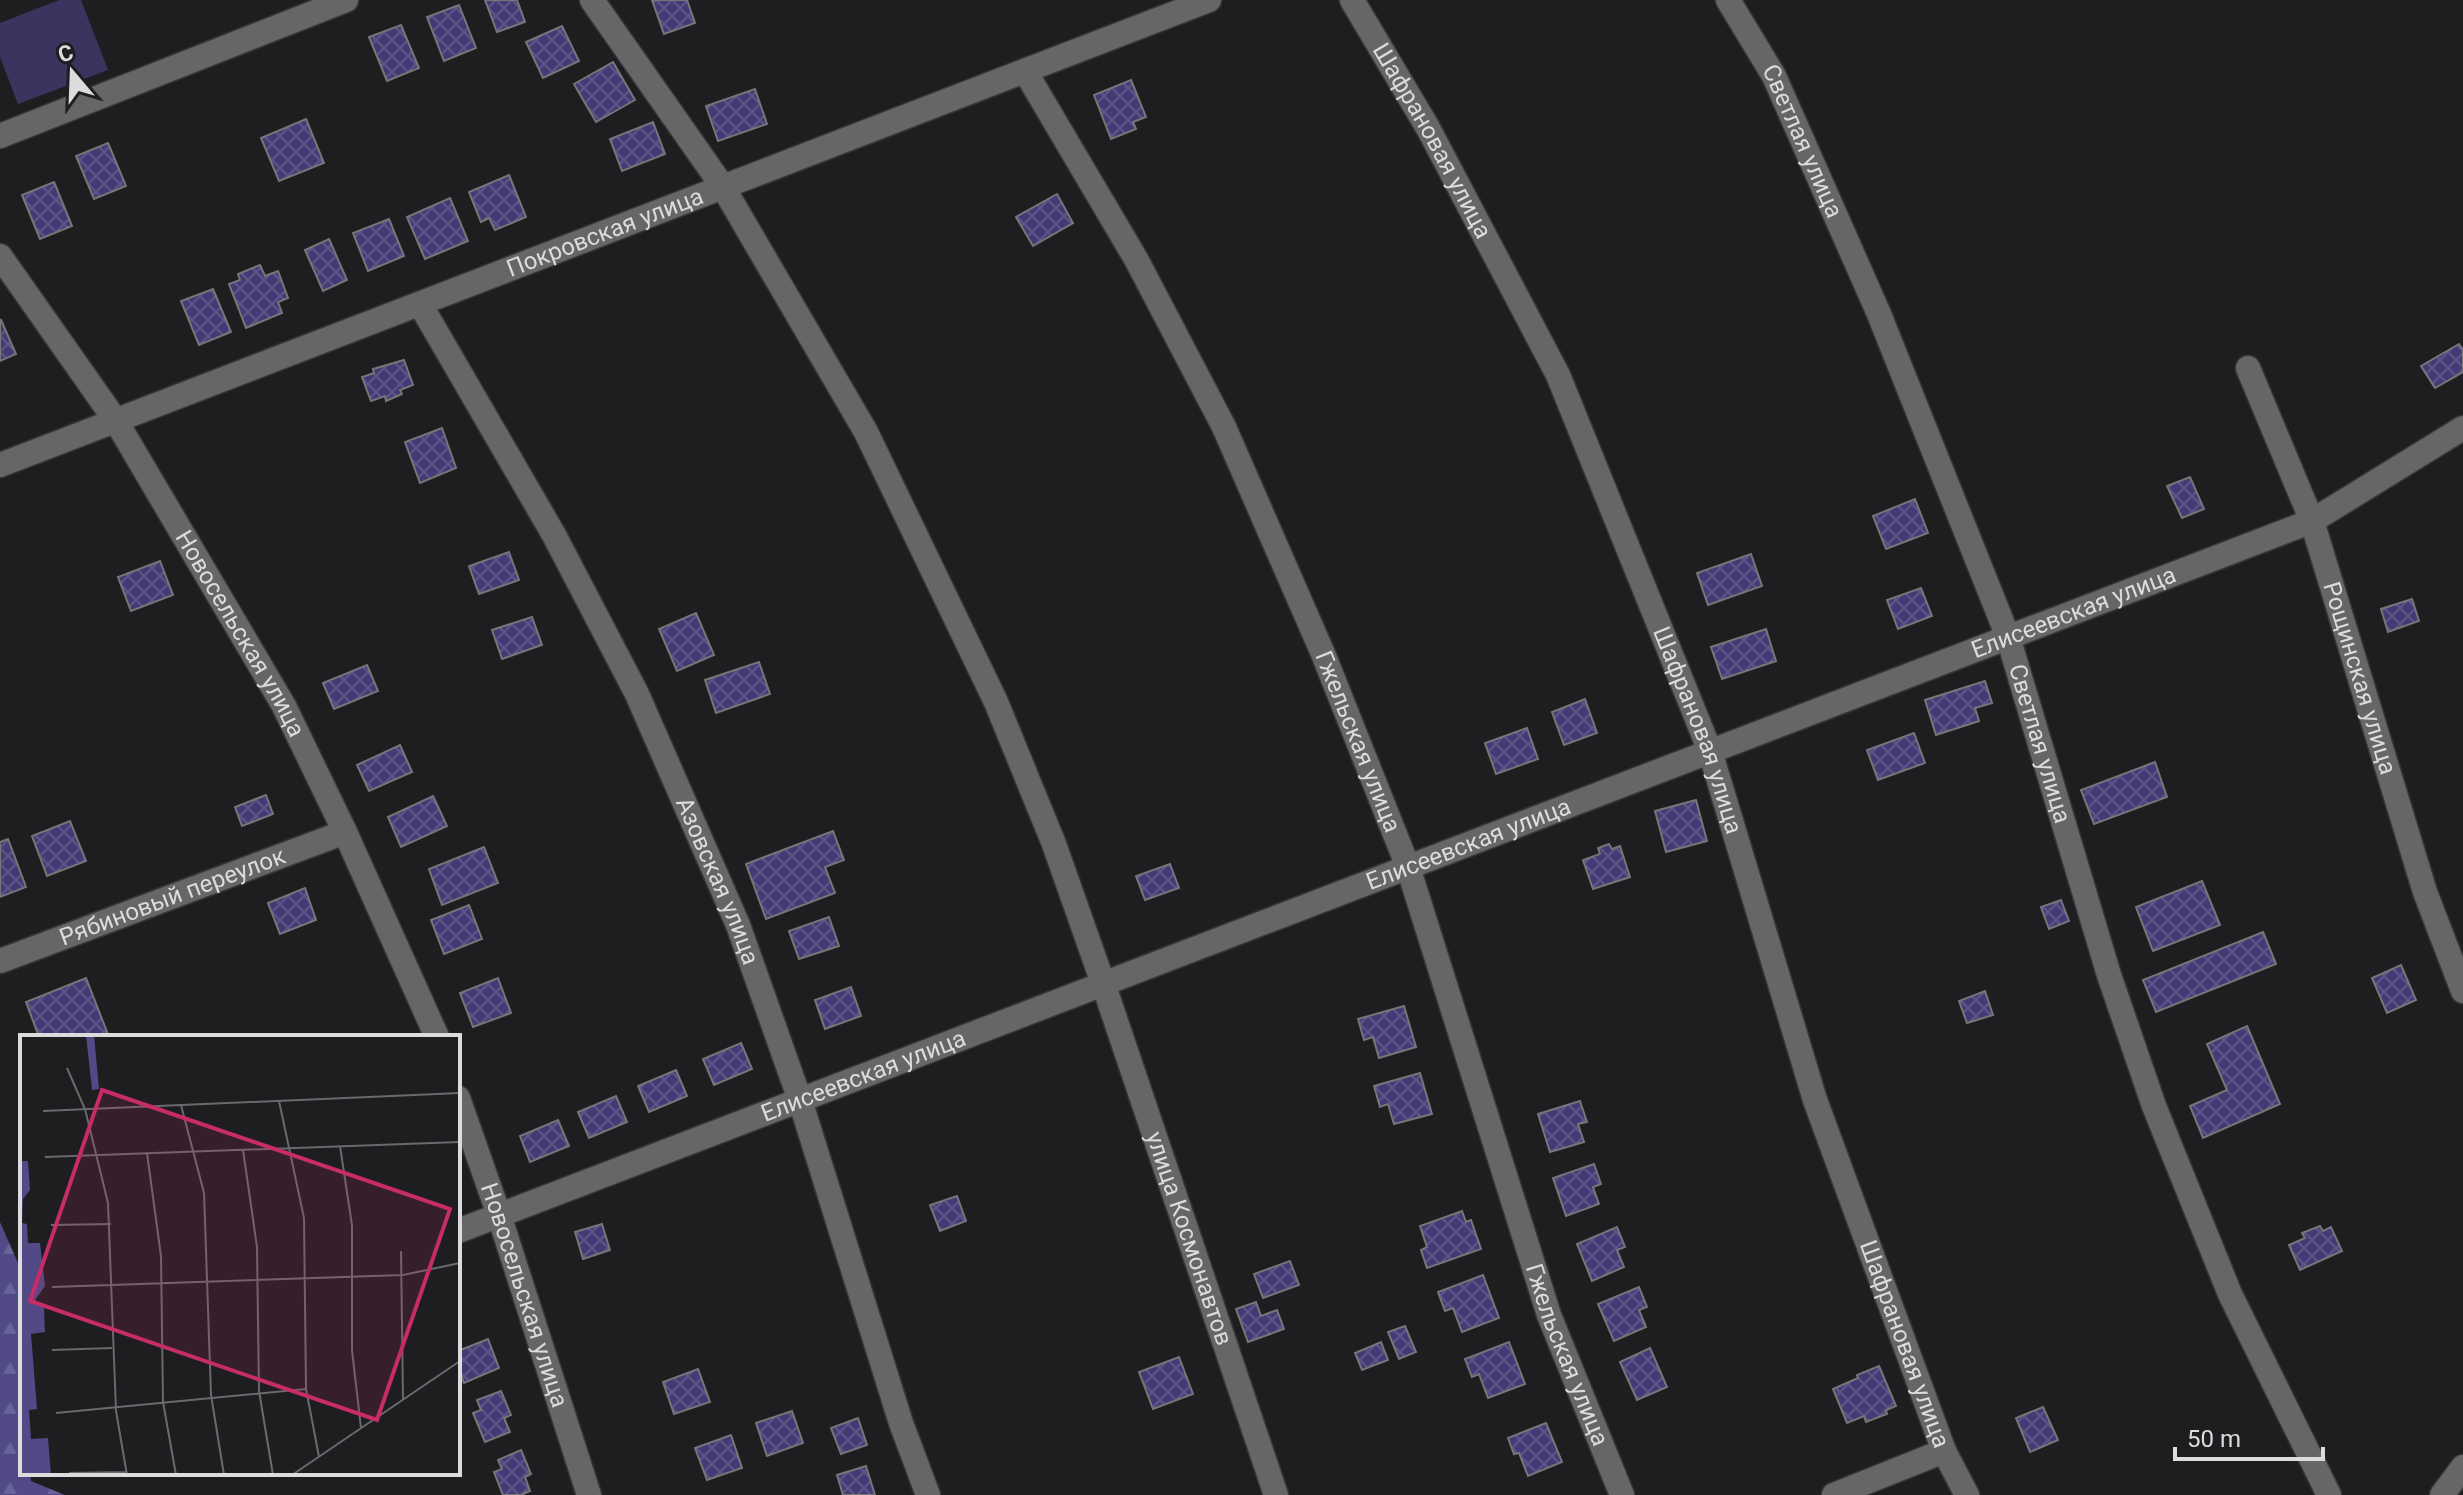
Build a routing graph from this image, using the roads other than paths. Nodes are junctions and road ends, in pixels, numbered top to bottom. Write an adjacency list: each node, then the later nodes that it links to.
1 (346, 0): 7 (street)
2 (592, 0): 8 (street, улица Космонавтов)
3 (1209, 0): 6 (street, Покровская улица)
4 (1352, 0): 17 (street, Шафрановая улица)
5 (1728, 0): 16 (street, Светлая улица)
6 (1025, 71): 8 (street, Покровская улица); 19 (street, Гжельская улица)
7 (0, 136)
8 (723, 187): 10 (street, Покровская улица); 21 (street, улица Космонавтов)
9 (0, 256): 12 (street, Новосельская улица)
10 (420, 304): 12 (street, Покровская улица); 24 (street, Азовская улица)
11 (2248, 368): 15 (street, Рощинская улица)
12 (116, 421): 14 (street, Покровская улица); 18 (street, Новосельская улица)
13 (2463, 428): 15 (street, Елисеевская улица)
14 (0, 465)
15 (2312, 521): 16 (street, Елисеевская улица); 22 (street, Рощинская улица)
16 (2008, 637): 17 (street, Елисеевская улица); 36 (street, Светлая улица)
17 (1710, 751): 19 (street, Елисеевская улица); 28 (street, Шафрановая улица)
18 (345, 832): 20 (street, Рябиновый переулок); 23 (street, Новосельская улица)
19 (1408, 867): 21 (street, Елисеевская улица); 33 (street, Гжельская улица)
20 (0, 961)
21 (1103, 983): 24 (street, Елисеевская улица); 32 (street, улица Космонавтов)
22 (2463, 991)
23 (436, 1035)
24 (800, 1100): 26 (street, Елисеевская улица); 31 (street, Азовская улица)
25 (460, 1104): 26 (street, Новосельская улица)
26 (499, 1215): 27 (street, Елисеевская улица); 30 (street, Новосельская улица)
27 (460, 1230)
28 (1944, 1451): 34 (street); 35 (street, Шафрановая улица)
29 (2463, 1467): 37 (street)
30 (589, 1495)
31 (928, 1495)
32 (1276, 1495)
33 (1622, 1495)
34 (1834, 1495)
35 (1967, 1495)
36 (2329, 1495)
37 (2442, 1495)

